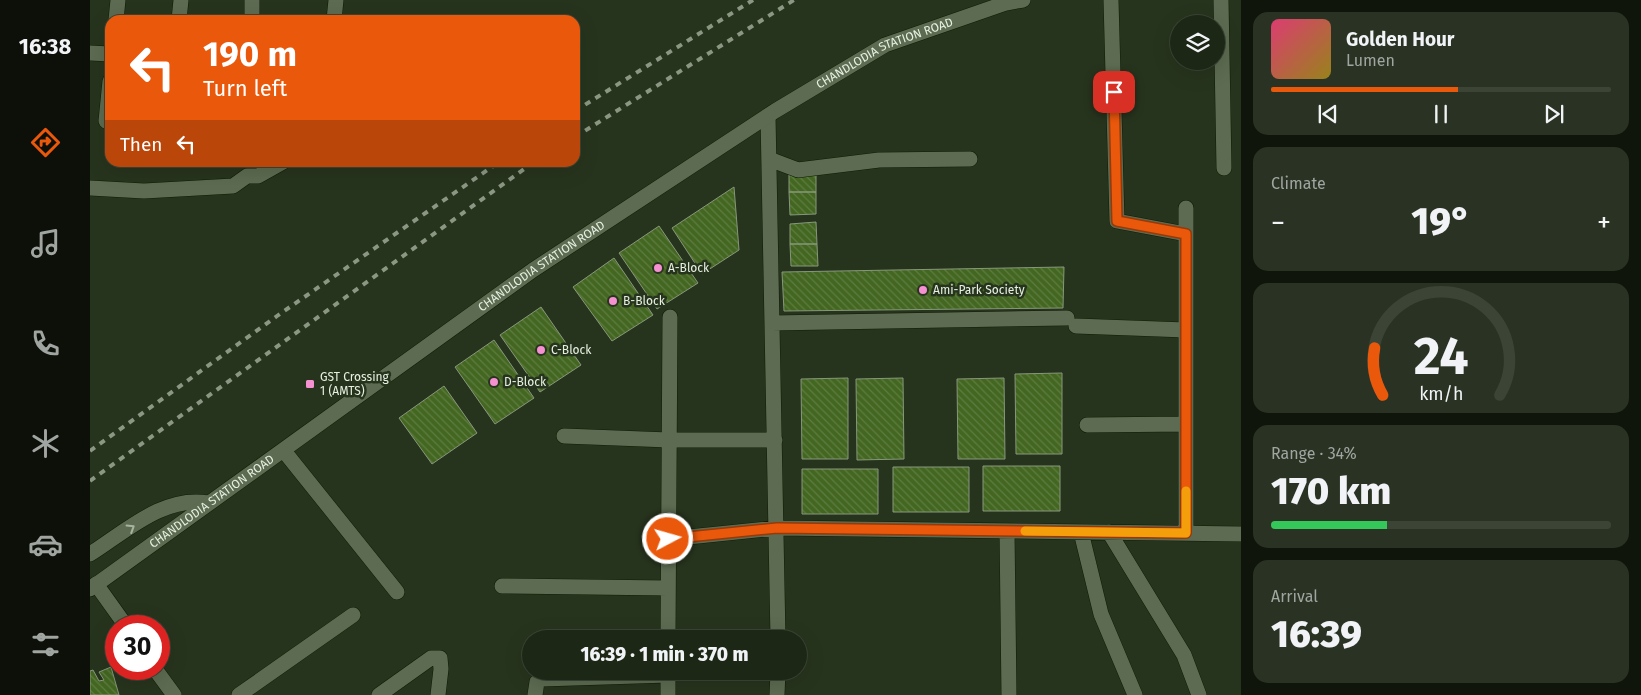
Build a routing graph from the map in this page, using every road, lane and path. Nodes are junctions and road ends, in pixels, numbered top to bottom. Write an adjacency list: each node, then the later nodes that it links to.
1 (118, 0): 8 (street)
2 (181, 0): 9 (street)
3 (252, 0): 10 (street)
4 (336, 0): 11 (street)
5 (1023, 0): 14 (street, CHANDLODIA STATION ROAD)
6 (1111, 0): 22 (street)
7 (1222, 0): 18 (street)
8 (116, 15)
9 (180, 15)
10 (252, 15)
11 (334, 15)
12 (90, 53): 13 (street)
13 (105, 54)
14 (768, 116): 15 (street); 31 (street, CHANDLODIA STATION ROAD)
15 (769, 158): 16 (street); 24 (street)
16 (970, 158)
17 (274, 167): 19 (street)
18 (1224, 168)
19 (247, 169): 20 (street)
20 (90, 188)
21 (1186, 208): 22 (street)
22 (1186, 234): 25 (street)
23 (670, 317): 29 (street)
24 (772, 323): 25 (street); 30 (street)
25 (1186, 330): 26 (street)
26 (1186, 424): 27 (street); 37 (street)
27 (1087, 425)
28 (564, 436): 29 (street)
29 (668, 440): 30 (street); 39 (street)
30 (775, 440): 33 (street)
31 (284, 451): 32 (street, CHANDLODIA STATION ROAD); 44 (street)
32 (208, 503): 40 (street, one-way to 32); 42 (street, CHANDLODIA STATION ROAD)
33 (777, 528): 34 (street); 39 (street); 48 (street)
34 (1007, 531): 35 (street); 60 (street)
35 (1081, 532): 36 (street); 61 (street)
36 (1110, 532): 37 (street); 62 (street)
37 (1186, 533): 38 (street)
38 (1241, 534)
39 (668, 539): 43 (street)
40 (90, 554)
41 (502, 586): 43 (street)
42 (93, 587): 45 (street)
43 (668, 588): 47 (street)
44 (397, 592)
45 (117, 615)
46 (353, 615): 54 (street)
47 (668, 630)
48 (778, 630)
49 (164, 680): 53 (street)
50 (540, 680): 57 (street)
51 (668, 680): 58 (street)
52 (778, 680): 59 (street)
53 (174, 695)
54 (239, 695)
55 (379, 695): 56 (street)
56 (438, 695)
57 (535, 695)
58 (668, 695)
59 (777, 695)
60 (1009, 695)
61 (1135, 695)
62 (1199, 695)

